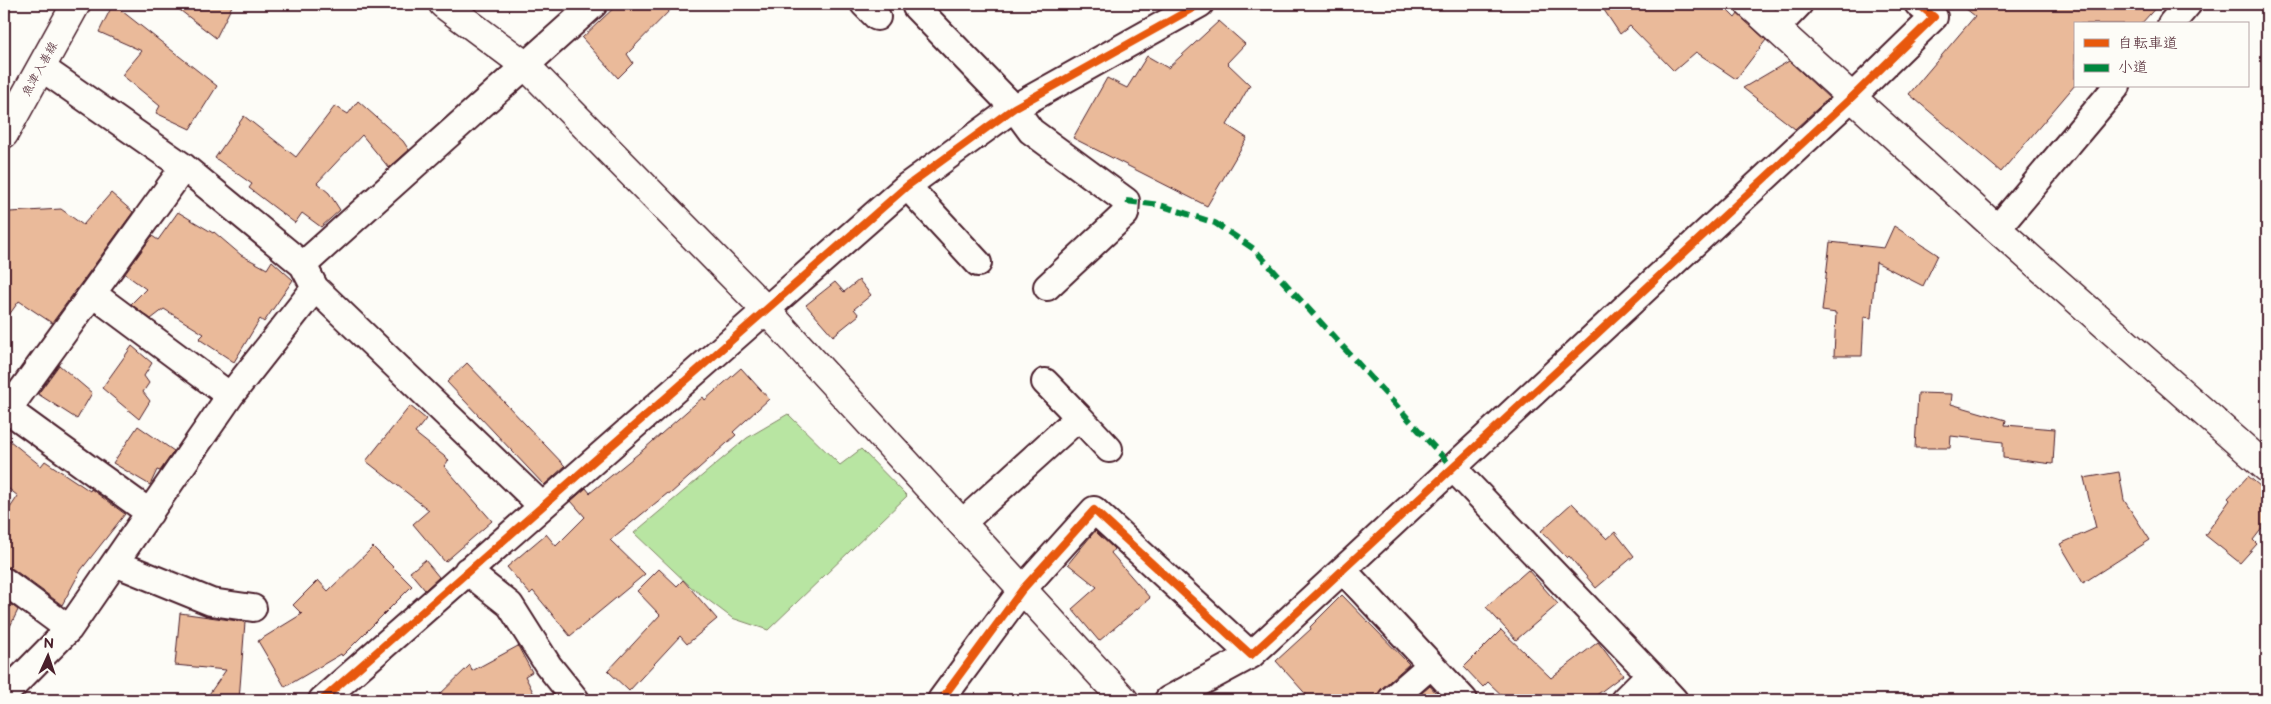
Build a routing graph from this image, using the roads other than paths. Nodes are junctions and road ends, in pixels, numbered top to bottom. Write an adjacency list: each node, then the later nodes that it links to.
1 (76, 4): 13 (street, 魚津入善線)
2 (442, 4): 12 (street)
3 (594, 4): 12 (street)
4 (1200, 4): 16 (street)
5 (1749, 4): 11 (street)
6 (1799, 4): 11 (street)
7 (1918, 4): 15 (street)
8 (2188, 4): 10 (street)
9 (916, 7): 16 (street)
10 (2173, 22)
11 (1776, 28): 15 (street)
12 (526, 66): 22 (street); 26 (street)
13 (42, 68): 17 (street, 魚津入善線); 18 (street)
14 (2116, 88): 20 (street)
15 (1851, 98): 20 (street); 32 (street)
16 (1014, 108): 19 (street); 23 (street)
17 (4, 134)
18 (184, 167): 22 (street); 25 (street)
19 (907, 186): 21 (street); 26 (street)
20 (1997, 229): 33 (street)
21 (978, 264)
22 (302, 265): 24 (street)
23 (1047, 287)
24 (315, 288): 28 (street); 34 (street)
25 (93, 294): 28 (street); 29 (street)
26 (765, 309): 34 (street); 36 (street)
27 (1045, 382): 30 (street)
28 (230, 396): 35 (street)
29 (6, 413): 35 (street)
30 (1079, 417): 31 (street); 36 (street)
31 (1109, 449)
32 (1453, 468): 38 (street); 46 (street)
33 (2267, 468)
34 (542, 506): 39 (street)
35 (150, 513): 37 (street)
36 (962, 523): 41 (street)
37 (115, 563): 42 (street); 43 (street)
38 (1343, 570): 44 (street); 45 (street)
39 (467, 571): 48 (street); 49 (street)
40 (4, 581): 43 (street)
41 (1022, 590): 44 (street); 50 (street); 51 (street)
42 (253, 608)
43 (69, 628): 47 (street)
44 (1251, 655): 52 (street)
45 (1430, 666): 53 (street); 54 (street)
46 (1650, 674): 55 (street); 56 (street)
47 (4, 696)
48 (322, 700)
49 (576, 700)
50 (941, 700)
51 (1124, 700)
52 (1168, 700)
53 (1391, 700)
54 (1464, 700)
55 (1624, 700)
56 (1674, 700)

